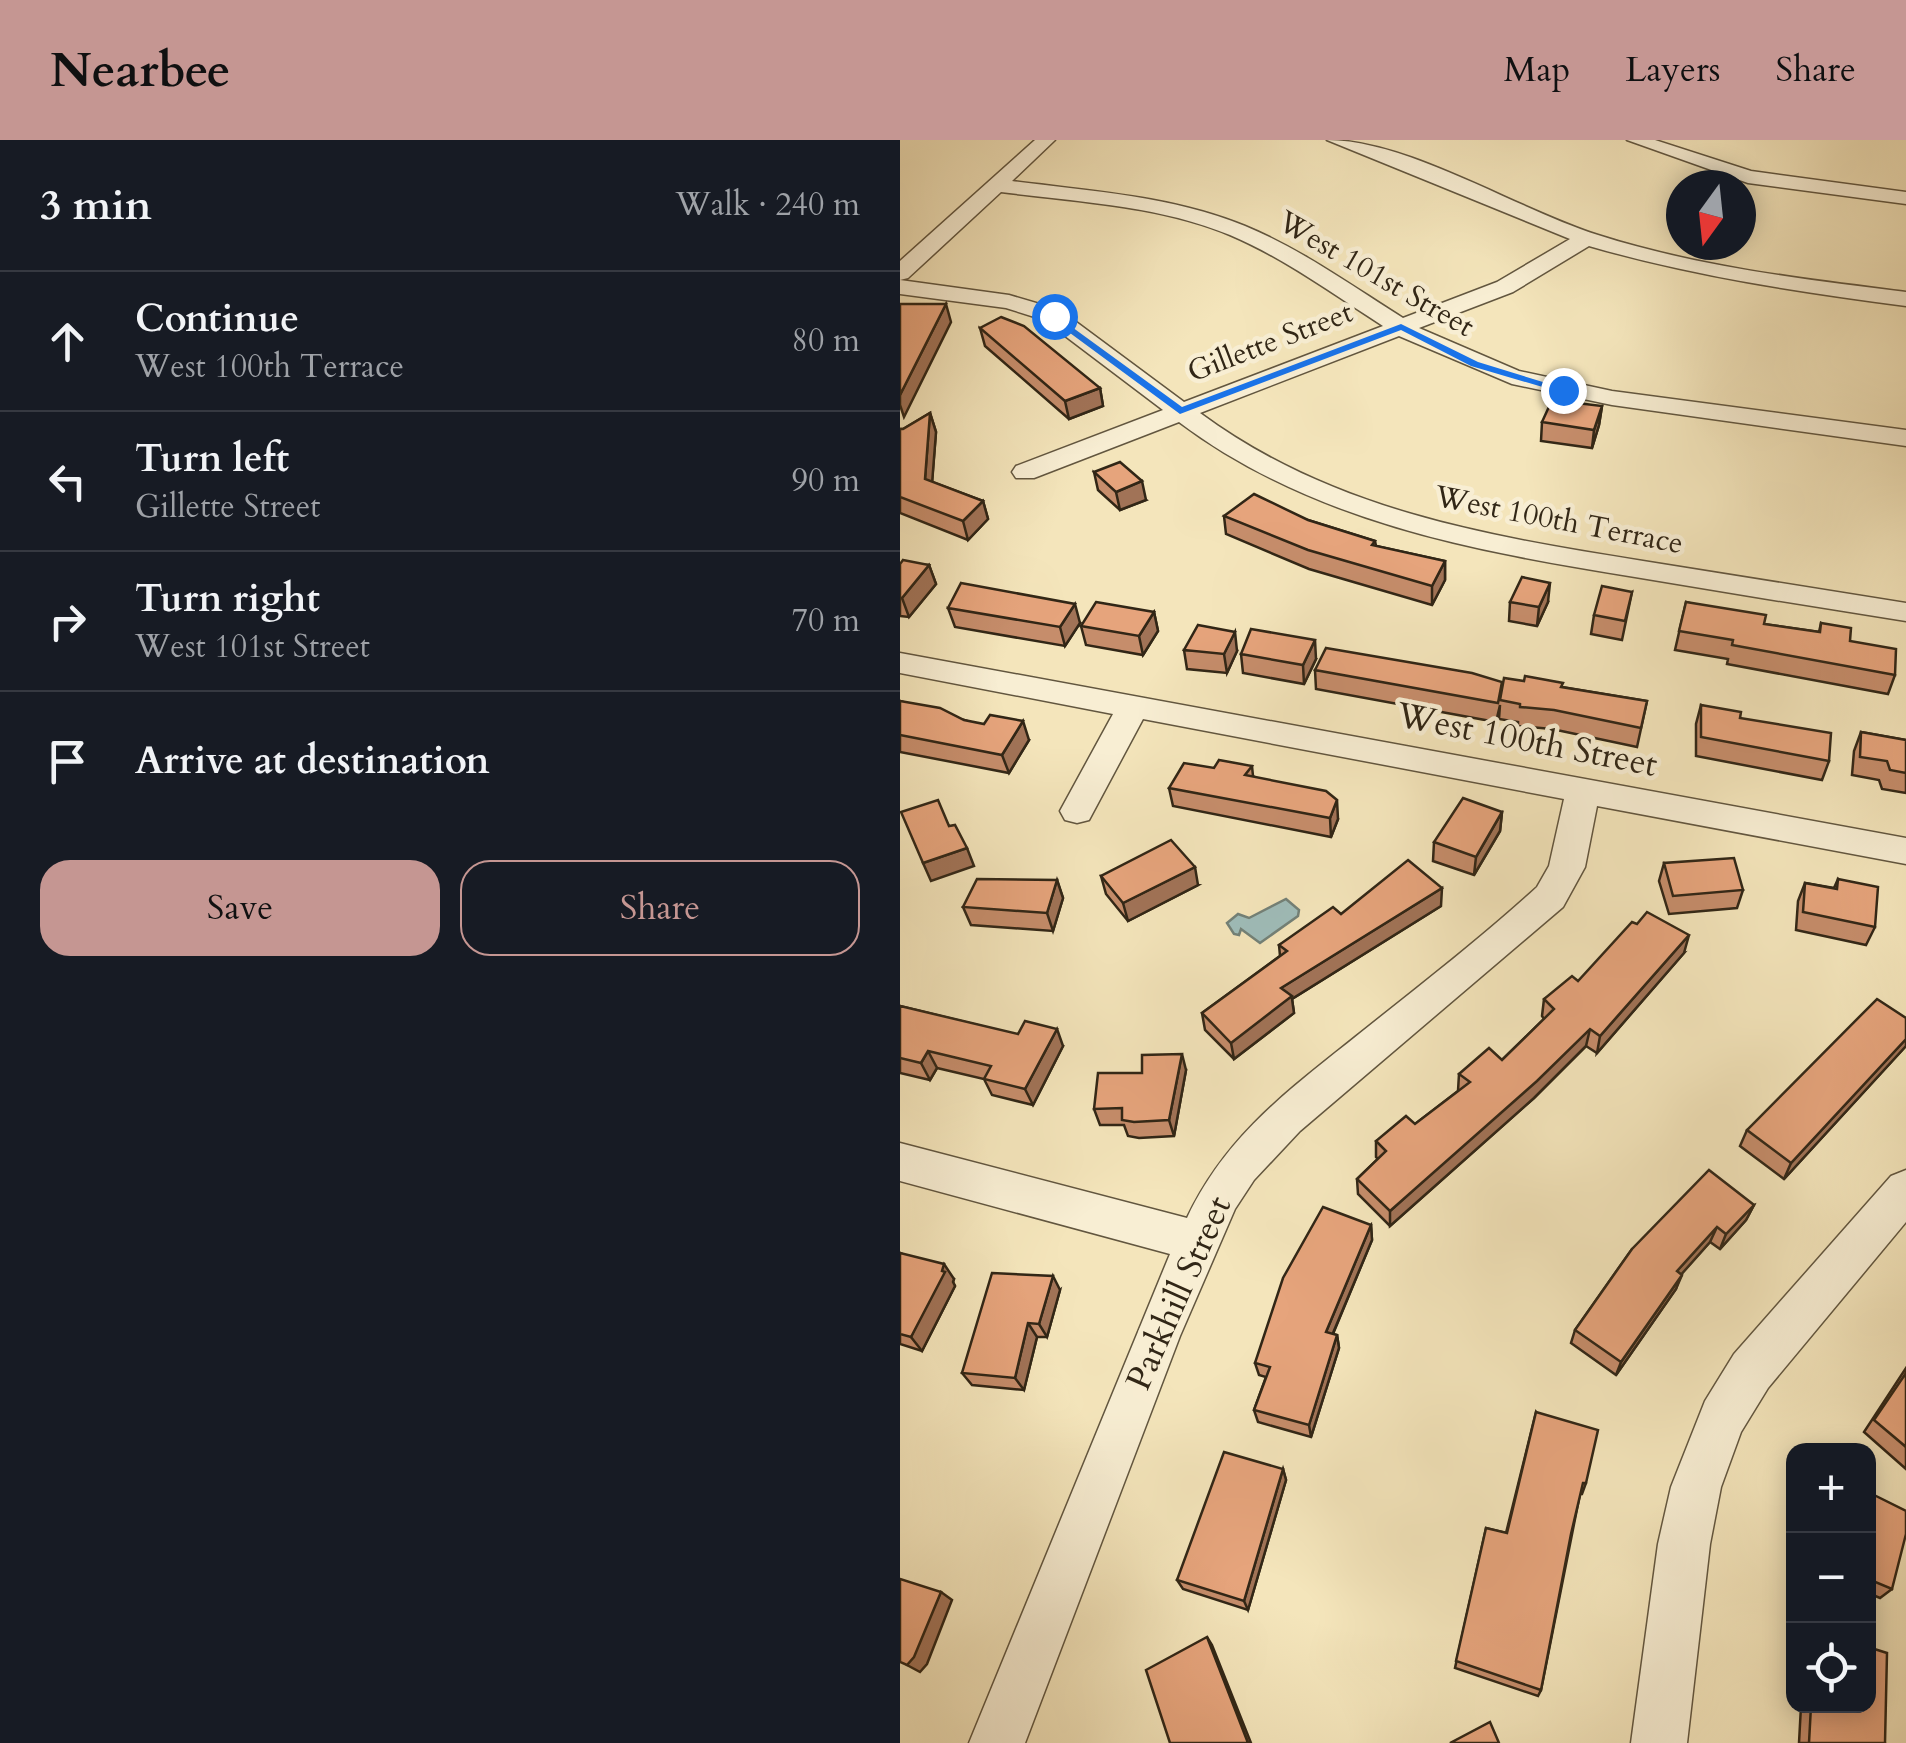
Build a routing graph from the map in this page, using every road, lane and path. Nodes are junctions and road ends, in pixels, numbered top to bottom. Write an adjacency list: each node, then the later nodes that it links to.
1 (1046, 140): 4 (street)
2 (1336, 140): 8 (street)
3 (1636, 140): 5 (street)
4 (996, 185): 7 (street); 12 (street, West 101st Street)
5 (1906, 198)
6 (910, 231): 7 (street)
7 (942, 235): 9 (street)
8 (1587, 238): 11 (street); 12 (street, Gillette Street)
9 (900, 272)
10 (900, 287): 13 (street, West 100th Terrace)
11 (1906, 299)
12 (1401, 327): 13 (street, Gillette Street); 14 (street, West 101st Street)
13 (1180, 411): 15 (street, Gillette Street); 16 (street, West 100th Terrace)
14 (1906, 438)
15 (1025, 472)
16 (1906, 612)
17 (900, 663): 18 (street, West 100th Street)
18 (1134, 707): 19 (street, West 100th Street); 20 (street)
19 (1583, 791): 21 (street, West 100th Street); 24 (street, Parkhill Street)
20 (1077, 811)
21 (1906, 850)
22 (900, 1162): 24 (street)
23 (1906, 1190): 26 (street)
24 (1197, 1241): 25 (street, Parkhill Street)
25 (997, 1743)
26 (1659, 1743)

